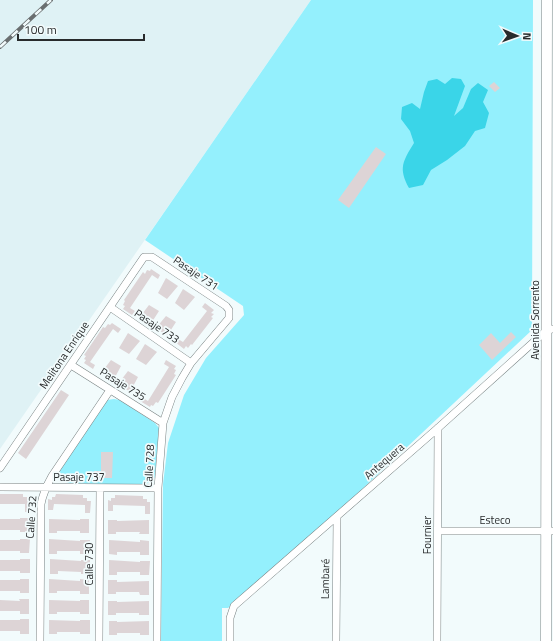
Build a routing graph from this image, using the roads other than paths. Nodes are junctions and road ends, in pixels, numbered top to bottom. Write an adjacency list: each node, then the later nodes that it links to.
1 (547, 0): 2 (main road, Avenida Sorrento)
2 (550, 110): 3 (main road, Avenida Sorrento)
3 (550, 220): 7 (main road, Avenida Sorrento)
4 (146, 256): 5 (street, Melitona Enrique); 6 (street, Pasaje 731)
5 (110, 308): 8 (street, Pasaje 733); 9 (street, Melitona Enrique)
6 (230, 313): 8 (street, Calle 728)
7 (550, 330): 11 (main road, Avenida Sorrento); 13 (street, Antequera)
8 (191, 363): 12 (street, Calle 728)
9 (71, 365): 10 (street, Pasaje 735); 14 (street, Melitona Enrique)
10 (110, 390): 12 (street, Pasaje 735); 16 (street, Calle 732)
11 (550, 413): 21 (main road, Avenida Sorrento)
12 (163, 423): 18 (street, Calle 728)
13 (438, 428): 19 (street, Antequera); 20 (street, Fournier)
14 (0, 468)
15 (0, 487): 16 (street, Pasaje 737)
16 (45, 488): 17 (street, Pasaje 737); 24 (street, Calle 732)
17 (100, 488): 18 (street, Pasaje 737); 25 (street, Calle 730)
18 (158, 488): 26 (street, Calle 728)
19 (337, 517): 27 (street, Antequera); 28 (street, Lambaré)
20 (438, 531): 21 (street, Esteco); 29 (street, Fournier)
21 (550, 531): 22 (main road, Avenida Sorrento)
22 (550, 623): 23 (main road, Avenida Sorrento)
23 (549, 639)
24 (40, 641)
25 (99, 641)
26 (158, 641)
27 (230, 641)
28 (336, 641)
29 (437, 641)

